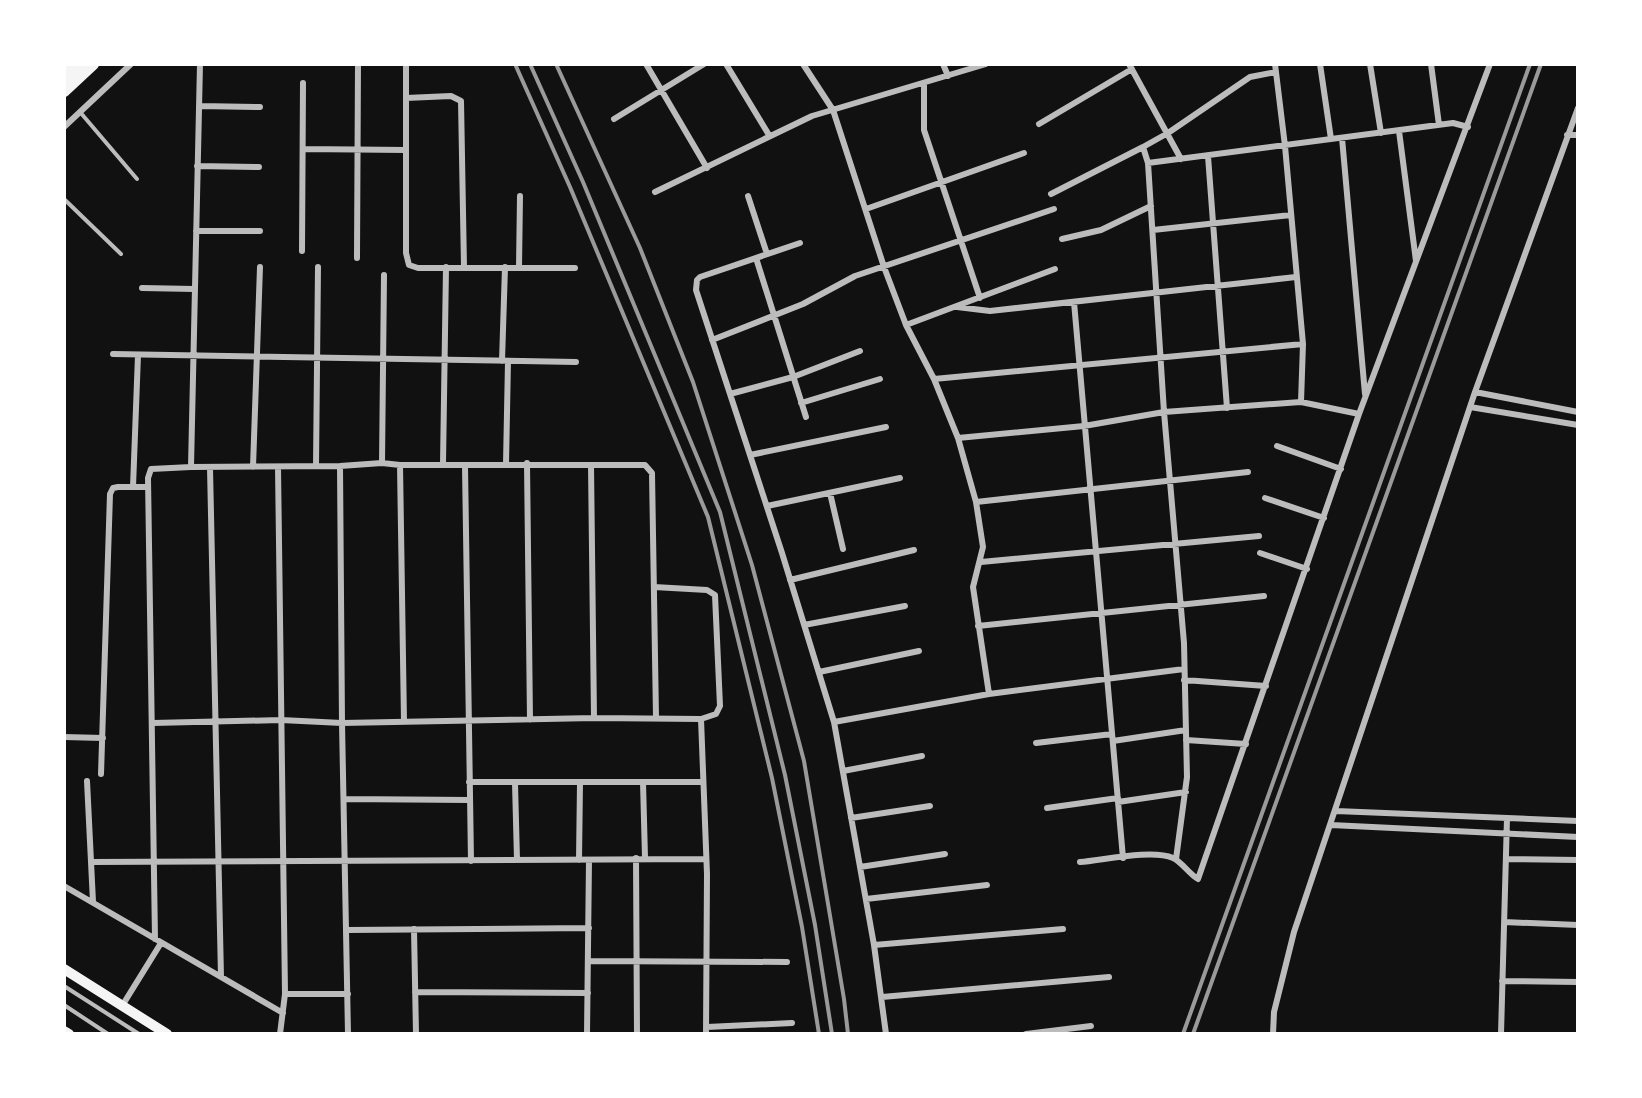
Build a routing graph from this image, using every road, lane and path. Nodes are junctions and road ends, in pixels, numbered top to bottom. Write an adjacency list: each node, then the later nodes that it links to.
1 (77, 64): 19 (main road)
2 (93, 64): 24 (main road)
3 (131, 64): 30 (street)
4 (200, 64): 26 (street)
5 (358, 64): 47 (street)
6 (406, 64): 25 (street)
7 (646, 64): 23 (street)
8 (704, 64): 23 (street)
9 (726, 64): 39 (street)
10 (803, 64): 29 (street)
11 (943, 64): 20 (street)
12 (986, 64): 20 (street)
13 (1320, 64): 43 (street)
14 (1371, 64): 37 (street)
15 (1431, 64): 33 (street)
16 (1490, 64): 35 (street)
17 (1131, 67): 32 (street); 38 (street)
18 (1276, 68): 38 (street); 44 (street)
19 (64, 76)
20 (948, 76): 22 (street)
21 (303, 83): 46 (street)
22 (924, 83): 29 (street); 57 (street)
23 (661, 90): 31 (street); 55 (street)
24 (64, 92)
25 (406, 98): 48 (street); 83 (street)
26 (199, 106): 27 (street); 53 (street)
27 (260, 107)
28 (1578, 108): 40 (street)
29 (833, 110): 39 (street); 64 (street)
30 (80, 112): 34 (street); 56 (lane)
31 (614, 118)
32 (1039, 124)
33 (1439, 125): 35 (street); 36 (street)
34 (64, 127)
35 (1468, 127): 79 (street)
36 (1399, 131): 37 (street); 79 (street)
37 (1381, 133): 42 (street)
38 (1168, 134): 45 (street); 51 (street)
39 (769, 135): 55 (street)
40 (1567, 135): 41 (street); 118 (street)
41 (1578, 135)
42 (1342, 138): 43 (street); 120 (street)
43 (1331, 140): 44 (street)
44 (1285, 146): 50 (street); 66 (street)
45 (1143, 147): 52 (street); 59 (street)
46 (303, 149): 47 (street); 74 (street)
47 (357, 150): 48 (street); 77 (street)
48 (406, 150): 82 (street)
49 (1024, 153): 57 (street)
50 (1208, 156): 51 (street); 67 (street)
51 (1181, 159): 52 (street)
52 (1148, 164): 63 (street)
53 (197, 166): 54 (street); 69 (street)
54 (259, 167)
55 (707, 168): 58 (street)
56 (137, 179)
57 (940, 183): 64 (street); 72 (street)
58 (655, 192)
59 (1051, 194)
60 (520, 196): 86 (street)
61 (748, 196): 76 (street)
62 (64, 199): 75 (lane)
63 (1151, 206): 68 (street); 71 (street)
64 (866, 209): 85 (street)
65 (1054, 209): 72 (street)
66 (1291, 215): 67 (street); 90 (street)
67 (1213, 223): 68 (street); 91 (street)
68 (1153, 230): 94 (street)
69 (196, 231): 70 (street); 93 (street)
70 (260, 231)
71 (1062, 239)
72 (961, 241): 85 (street); 95 (street)
73 (800, 243): 76 (street)
74 (302, 251)
75 (121, 254)
76 (767, 254): 78 (street)
77 (357, 258)
78 (756, 258): 98 (street); 100 (street)
79 (1416, 263): 120 (street)
80 (260, 267): 107 (street)
81 (318, 267): 108 (street)
82 (446, 267): 83 (street); 111 (street)
83 (464, 267): 84 (street)
84 (505, 267): 86 (street); 112 (street)
85 (884, 267): 98 (street); 99 (street)
86 (519, 268): 87 (street)
87 (575, 268)
88 (1054, 269): 95 (street)
89 (384, 275): 110 (street)
90 (1296, 277): 91 (street); 101 (street)
91 (1218, 286): 94 (street); 103 (street)
92 (142, 288): 93 (street)
93 (194, 289): 106 (street)
94 (1157, 293): 96 (street); 109 (street)
95 (980, 298): 97 (street)
96 (1074, 302): 97 (street); 114 (street)
97 (957, 307): 99 (street)
98 (775, 315): 100 (street); 115 (street)
99 (906, 325): 117 (street)
100 (712, 340): 119 (street)
101 (1303, 344): 103 (street); 121 (street)
102 (860, 351): 115 (street)
103 (1223, 351): 109 (street); 124 (street)
104 (113, 354): 105 (street)
105 (138, 355): 106 (street); 152 (street)
106 (193, 356): 107 (street); 144 (street)
107 (255, 357): 108 (street); 145 (street)
108 (317, 357): 110 (street); 141 (street)
109 (1161, 357): 114 (street); 125 (street)
110 (381, 358): 111 (street); 135 (street)
111 (445, 360): 112 (street); 137 (street)
112 (505, 361): 113 (street); 138 (street)
113 (576, 362)
114 (1079, 364): 117 (street); 130 (street)
115 (793, 377): 119 (street); 122 (street)
116 (880, 379): 122 (street)
117 (934, 379): 132 (street)
118 (1474, 392): 123 (street); 126 (street)
119 (730, 394): 134 (street)
120 (1365, 398): 127 (street)
121 (1301, 402): 124 (street); 127 (street)
122 (801, 403): 128 (street)
123 (1470, 407): 129 (street); 216 (street)
124 (1227, 408): 125 (street)
125 (1164, 412): 130 (street); 151 (street)
126 (1578, 412)
127 (1359, 414): 148 (street)
128 (806, 417)
129 (1578, 425)
130 (1084, 426): 132 (street); 154 (street)
131 (886, 427): 134 (street)
132 (958, 438): 157 (street)
133 (1276, 446): 148 (street)
134 (750, 455): 158 (street)
135 (382, 463): 139 (street); 142 (street)
136 (527, 463): 138 (street); 140 (street); 187 (street)
137 (443, 464): 139 (street); 143 (street)
138 (506, 464): 143 (street)
139 (400, 465): 190 (street)
140 (591, 465): 169 (street); 184 (street)
141 (316, 466): 142 (street); 146 (street)
142 (340, 466): 193 (street)
143 (465, 466): 189 (street)
144 (191, 467): 147 (street); 153 (street)
145 (253, 467): 146 (street); 147 (street)
146 (278, 467): 186 (street)
147 (210, 468): 188 (street)
148 (1341, 469): 159 (street)
149 (1248, 472): 151 (street)
150 (900, 478): 155 (street)
151 (1170, 481): 154 (street); 161 (street)
152 (133, 487): 153 (street); 196 (street)
153 (148, 487): 192 (street)
154 (1090, 490): 157 (street); 163 (street)
155 (830, 493): 158 (street); 162 (street)
156 (1265, 498): 159 (street)
157 (976, 502): 166 (street)
158 (767, 506): 168 (street)
159 (1324, 518): 167 (street)
160 (1259, 536): 161 (street)
161 (1175, 542): 163 (street); 171 (street)
162 (843, 549)
163 (1095, 549): 166 (street); 173 (street)
164 (914, 550): 168 (street)
165 (1260, 553): 167 (street)
166 (981, 562): 175 (street)
167 (1306, 569): 181 (street)
168 (790, 580): 174 (street)
169 (654, 587): 183 (street); 185 (street)
170 (1264, 596): 171 (street)
171 (1181, 605): 173 (street); 177 (street)
172 (905, 606): 174 (street)
173 (1101, 613): 175 (street); 179 (street)
174 (804, 625): 178 (street)
175 (978, 626): 182 (street)
176 (919, 651): 178 (street)
177 (1184, 669): 179 (street); 180 (street)
178 (819, 672): 191 (street)
179 (1107, 679): 182 (street); 197 (street)
180 (1185, 681): 181 (street); 194 (street)
181 (1266, 686): 200 (street)
182 (989, 694): 191 (street)
183 (656, 717): 184 (street); 185 (street)
184 (594, 718): 187 (street)
185 (701, 719): 207 (street)
186 (281, 720): 188 (street); 193 (street); 234 (street)
187 (530, 720): 189 (street)
188 (217, 721): 192 (street); 238 (street)
189 (468, 721): 190 (street); 205 (street)
190 (404, 722): 193 (street)
191 (834, 722): 202 (street)
192 (153, 723): 237 (street)
193 (342, 723): 211 (street)
194 (1186, 730): 197 (street); 198 (street)
195 (64, 737): 196 (street)
196 (103, 738): 203 (street)
197 (1112, 738): 199 (street); 213 (street)
198 (1186, 740): 200 (street); 210 (street)
199 (1036, 743)
200 (1246, 744): 228 (street)
201 (922, 756): 202 (street)
202 (843, 771): 217 (street)
203 (101, 774)
204 (87, 781): 236 (street)
205 (469, 782): 208 (street); 212 (street)
206 (644, 782): 207 (street); 209 (street); 225 (street)
207 (703, 782): 227 (street)
208 (515, 783): 209 (street); 230 (street)
209 (580, 783): 231 (street)
210 (1186, 792): 213 (street); 228 (street)
211 (345, 799): 212 (street); 239 (street)
212 (469, 800): 235 (street)
213 (1118, 800): 215 (street); 226 (street)
214 (930, 806): 217 (street)
215 (1047, 808)
216 (1336, 811): 218 (street); 220 (street)
217 (851, 818): 241 (street)
218 (1508, 818): 219 (street); 221 (street)
219 (1578, 821)
220 (1331, 825): 221 (street); 287 (street)
221 (1507, 834): 222 (street); 229 (street)
222 (1578, 837)
223 (945, 854): 241 (street)
224 (636, 858): 225 (street); 232 (street); 255 (street)
225 (645, 858): 227 (street)
226 (1123, 858): 228 (street); 240 (street)
227 (705, 859): 256 (street)
228 (1176, 859)
229 (1506, 859): 233 (street); 246 (street)
230 (517, 860): 231 (street); 235 (street)
231 (579, 860): 232 (street)
232 (589, 860): 248 (street)
233 (1578, 860)
234 (282, 861): 238 (street); 239 (street); 266 (street)
235 (471, 861): 239 (street)
236 (92, 862): 237 (street); 245 (street)
237 (153, 862): 238 (street); 252 (street)
238 (219, 862): 259 (street)
239 (346, 862): 251 (street)
240 (1080, 862)
241 (860, 867): 244 (street)
242 (987, 885): 244 (street)
243 (64, 886): 245 (street)
244 (866, 899): 253 (street)
245 (93, 902): 252 (street)
246 (1504, 922): 247 (street); 261 (street)
247 (1578, 925)
248 (589, 928): 249 (street); 254 (street)
249 (414, 929): 251 (street); 264 (street)
250 (1063, 929): 253 (street)
251 (347, 930): 267 (street)
252 (158, 941): 259 (street); 270 (street)
253 (874, 945): 268 (street)
254 (588, 961): 255 (street); 265 (street)
255 (636, 961): 256 (street); 284 (street)
256 (706, 962): 257 (street); 274 (street)
257 (787, 962)
258 (64, 969): 270 (main road)
259 (221, 977): 271 (street)
260 (1109, 977): 268 (street)
261 (1502, 981): 262 (street); 288 (street)
262 (1578, 982)
263 (64, 986): 278 (lane)
264 (415, 992): 265 (street); 282 (street)
265 (588, 993): 283 (street)
266 (285, 994): 267 (street); 271 (street)
267 (348, 994): 281 (street)
268 (882, 997): 285 (street)
269 (64, 1005): 277 (lane)
270 (122, 1005): 279 (main road)
271 (283, 1013): 280 (street)
272 (792, 1023): 274 (street)
273 (1091, 1026): 286 (street)
274 (707, 1030)
275 (64, 1031): 276 (main road)
276 (69, 1034)
277 (108, 1034)
278 (139, 1034)
279 (167, 1034)
280 (280, 1034)
281 (348, 1034)
282 (416, 1034)
283 (587, 1034)
284 (637, 1034)
285 (886, 1034)
286 (1026, 1034)
287 (1273, 1034)
288 (1501, 1034)

